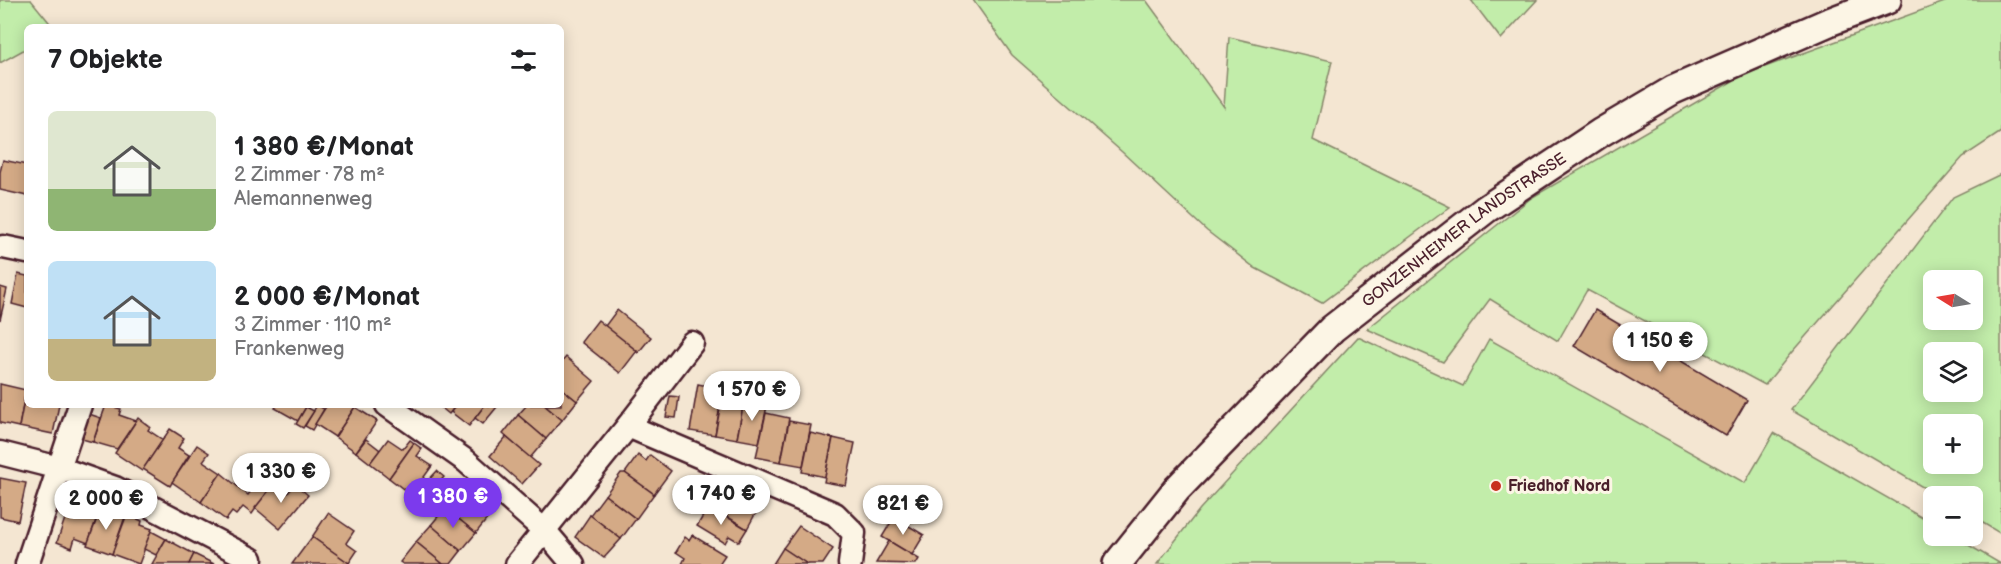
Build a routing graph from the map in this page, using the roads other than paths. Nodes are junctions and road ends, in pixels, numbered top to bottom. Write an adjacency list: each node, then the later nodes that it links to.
1 (1887, 0): 16 (street, GONZENHEIMER LANDSTRASSE)
2 (3, 247): 3 (street)
3 (24, 251)
4 (692, 343): 7 (street)
5 (79, 408): 9 (street)
6 (391, 408): 10 (street)
7 (628, 426): 10 (street); 15 (street)
8 (0, 453): 9 (street)
9 (59, 468): 11 (street); 12 (street)
10 (545, 531): 13 (street); 14 (street)
11 (251, 559)
12 (27, 564)
13 (518, 564)
14 (573, 564)
15 (850, 564)
16 (1117, 564)

